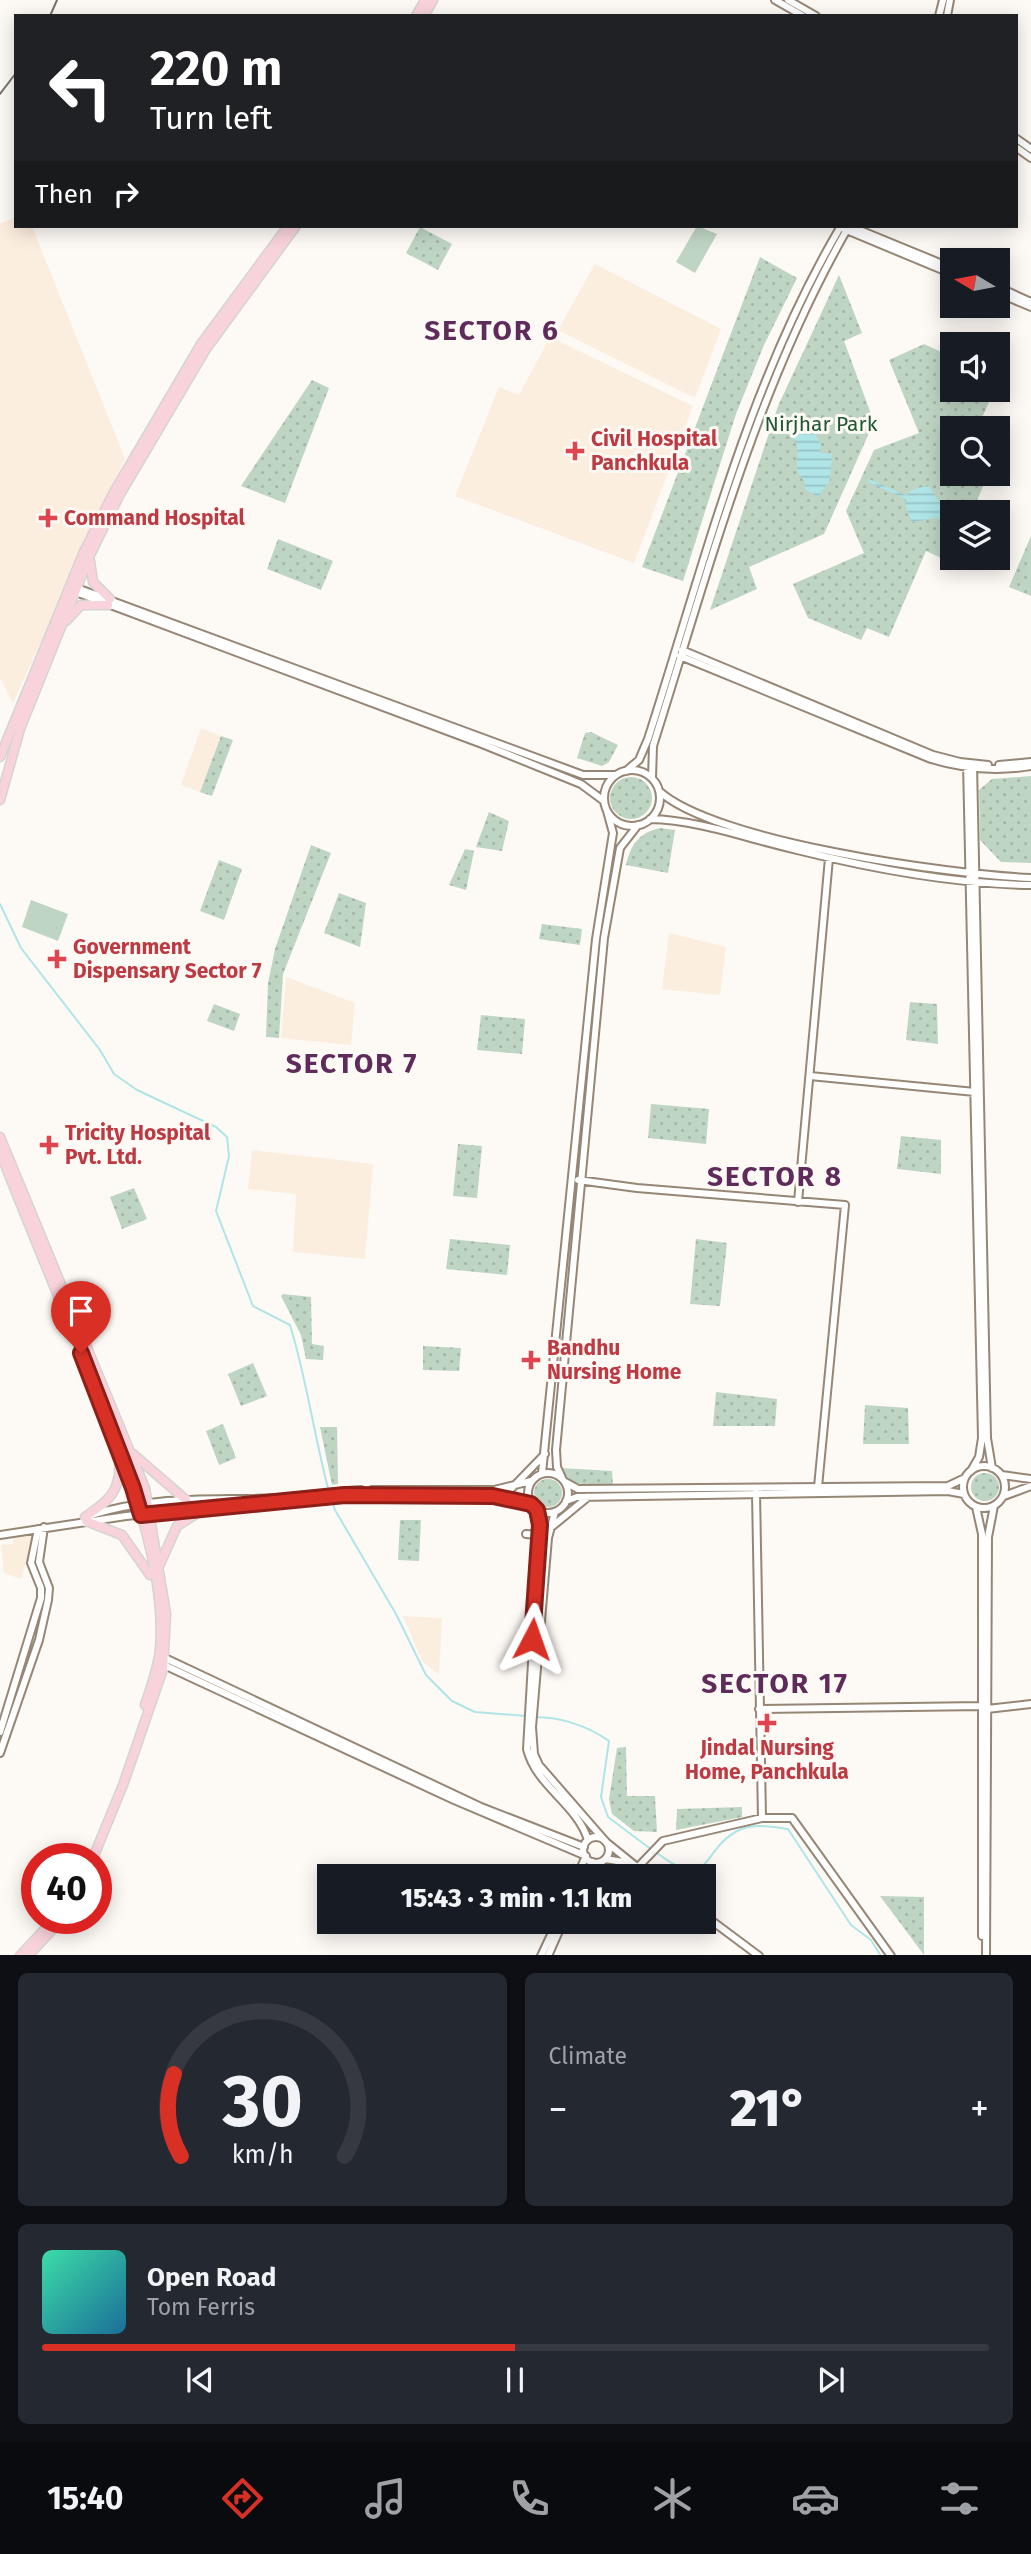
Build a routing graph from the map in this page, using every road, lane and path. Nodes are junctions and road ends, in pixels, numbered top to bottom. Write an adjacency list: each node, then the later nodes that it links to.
1 (775, 0): 3 (street)
2 (789, 0): 4 (street)
3 (800, 14)
4 (813, 14)
5 (287, 228): 17 (main road)
6 (295, 228): 16 (main road)
7 (844, 228): 20 (street)
8 (847, 228): 11 (street)
9 (848, 228): 10 (street)
10 (940, 263)
11 (940, 269)
12 (1010, 292): 14 (street)
13 (1010, 298): 15 (street)
14 (1031, 302)
15 (1031, 307)
16 (90, 555): 17 (main road); 18 (main road)
17 (74, 589): 18 (street); 19 (main road); 22 (main road)
18 (109, 602): 19 (main road); 21 (street)
19 (60, 629): 28 (main road)
20 (679, 652): 27 (street); 29 (street); 31 (street)
21 (393, 708): 30 (street); 34 (street)
22 (11, 729): 23 (street); 24 (main road)
23 (0, 736)
24 (0, 757)
25 (0, 762): 28 (street)
26 (1031, 764): 27 (street)
27 (970, 766): 39 (street)
28 (6, 770): 33 (main road)
29 (626, 771): 30 (street); 31 (street)
30 (616, 775): 34 (street)
31 (652, 778): 32 (street)
32 (659, 791): 36 (street); 39 (street)
33 (0, 800)
34 (604, 801): 35 (street)
35 (607, 811): 37 (street); 46 (street)
36 (650, 819): 37 (street); 38 (street)
37 (638, 825): 47 (street)
38 (829, 858): 39 (street); 42 (street)
39 (972, 877): 40 (street); 41 (street); 43 (street)
40 (1031, 878)
41 (1031, 885)
42 (810, 1076): 43 (street); 48 (street)
43 (977, 1092): 52 (street); 53 (street)
44 (0, 1136): 50 (main road)
45 (0, 1152): 49 (main road)
46 (573, 1179): 47 (street); 51 (street)
47 (581, 1181): 48 (street); 58 (street)
48 (798, 1202): 61 (street)
49 (118, 1447): 71 (main road); 80 (main road)
50 (128, 1450): 69 (main road); 72 (main road)
51 (546, 1452): 54 (street); 62 (street)
52 (992, 1468): 53 (street); 55 (street)
53 (971, 1471): 56 (street)
54 (542, 1473): 58 (street); 59 (street)
55 (1002, 1475): 57 (street); 67 (street)
56 (965, 1478): 61 (street); 65 (street)
57 (1031, 1479)
58 (563, 1480): 61 (street); 70 (street)
59 (531, 1481): 62 (street); 73 (street)
60 (1031, 1486): 67 (street)
61 (818, 1487)
62 (511, 1489): 64 (street)
63 (756, 1493): 65 (street); 68 (street); 92 (street)
64 (335, 1494): 66 (street); 73 (street)
65 (964, 1494): 75 (street)
66 (321, 1496): 69 (street); 76 (street)
67 (1004, 1496): 74 (street)
68 (587, 1497): 70 (street); 82 (street)
69 (186, 1500): 72 (street)
70 (566, 1501): 78 (street)
71 (137, 1502): 72 (street); 79 (main road); 80 (street)
72 (147, 1502): 79 (main road)
73 (531, 1504): 77 (street)
74 (994, 1506): 75 (street); 90 (street)
75 (976, 1507): 90 (street)
76 (204, 1509): 79 (street); 86 (main road)
77 (537, 1510): 78 (street); 85 (street)
78 (555, 1512): 82 (street)
79 (145, 1514): 80 (street); 86 (main road); 87 (main road)
80 (85, 1519): 81 (street); 87 (main road)
81 (41, 1528): 84 (street); 94 (street); 95 (street)
82 (549, 1530): 91 (street)
83 (526, 1534): 85 (street)
84 (0, 1535)
85 (539, 1535): 91 (street)
86 (159, 1567): 88 (main road)
87 (156, 1587): 98 (main road)
88 (164, 1662): 99 (main road); 100 (street); 101 (street)
89 (1031, 1704): 90 (street)
90 (985, 1707): 92 (street); 119 (street)
91 (531, 1708): 93 (street)
92 (760, 1709): 96 (street)
93 (530, 1727): 97 (street); 100 (street)
94 (0, 1732)
95 (0, 1753)
96 (762, 1818): 107 (street); 118 (street)
97 (606, 1842): 100 (street); 102 (street); 106 (street)
98 (93, 1843)
99 (99, 1843)
100 (586, 1844): 101 (street)
101 (586, 1856): 103 (street); 104 (street)
102 (605, 1859): 103 (street); 105 (street)
103 (593, 1862)
104 (583, 1864)
105 (630, 1864)
106 (634, 1864)
107 (640, 1864)
108 (716, 1924): 117 (street)
109 (40, 1934): 113 (main road)
110 (48, 1934): 114 (main road)
111 (551, 1934): 115 (street)
112 (558, 1934): 116 (street)
113 (20, 1955)
114 (28, 1955)
115 (541, 1955)
116 (548, 1955)
117 (759, 1955)
118 (891, 1955)
119 (984, 1955)

